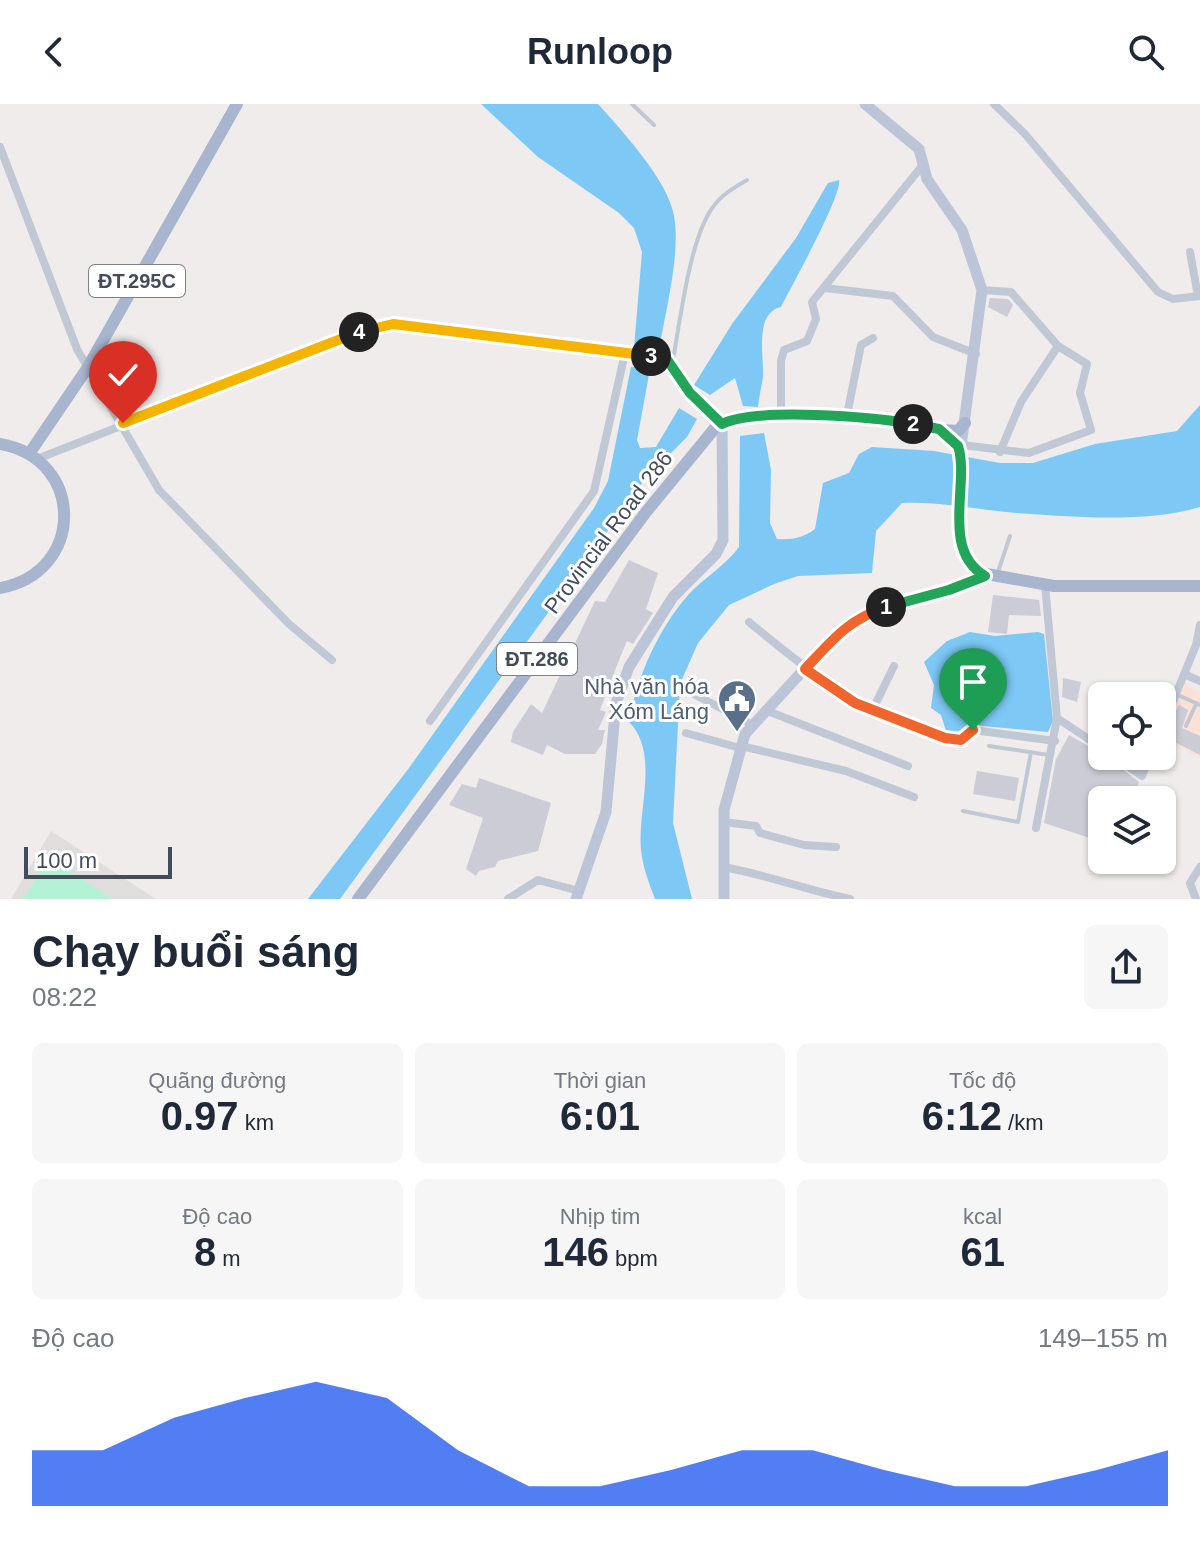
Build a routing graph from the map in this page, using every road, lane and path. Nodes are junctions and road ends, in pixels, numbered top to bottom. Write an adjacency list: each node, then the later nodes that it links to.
1 (237, 104): 18 (main road, ĐT.295C)
2 (632, 104): 6 (lane)
3 (865, 104): 5 (street)
4 (994, 104): 13 (street)
5 (880, 108): 8 (street)
6 (654, 125)
7 (0, 147): 18 (street)
8 (922, 166): 11 (street); 12 (street)
9 (747, 180): 19 (lane)
10 (1190, 252): 13 (street)
11 (825, 288): 17 (street); 21 (street)
12 (982, 290): 15 (street); 17 (street)
13 (1199, 296)
14 (873, 338): 20 (street)
15 (1058, 346): 28 (street); 28 (street)
16 (629, 353): 19 (street); 22 (street); 50 (street)
17 (976, 354): 23 (street)
18 (88, 367): 22 (street); 29 (main road, ĐT.295C)
19 (672, 367): 24 (street)
20 (847, 415): 21 (main road); 25 (main road)
21 (781, 417): 24 (main road)
22 (123, 423): 29 (street); 39 (street)
23 (965, 423): 25 (main road); 27 (street)
24 (722, 424): 68 (street); 69 (main road, Provincial Road 286 / ĐT.286)
25 (939, 429): 27 (main road)
26 (0, 444): 29 (main road)
27 (961, 449): 28 (street); 31 (main road)
28 (1000, 452)
29 (33, 456): 36 (main road)
30 (1010, 536): 31 (lane)
31 (991, 576): 34 (main road); 41 (street)
32 (1200, 578): 33 (street)
33 (1177, 583): 34 (main road); 35 (main road)
34 (1045, 585): 49 (street)
35 (1200, 586)
36 (0, 588)
37 (749, 622): 41 (street)
38 (1200, 625): 42 (street)
39 (332, 660)
40 (894, 666): 48 (street)
41 (805, 669): 47 (street); 48 (street)
42 (1184, 674): 43 (street); 45 (street)
43 (1200, 681)
44 (690, 692): 51 (street)
45 (1176, 694): 46 (lane)
46 (1198, 704): 52 (lane)
47 (765, 710): 51 (street); 60 (street)
48 (872, 711): 55 (street)
49 (1057, 718): 54 (street); 55 (street)
50 (430, 721)
51 (753, 725): 57 (street)
52 (1186, 726)
53 (686, 733): 57 (street)
54 (1088, 739)
55 (1055, 741): 59 (street)
56 (989, 746): 58 (lane)
57 (740, 747): 61 (street); 63 (street)
58 (1031, 752): 59 (lane); 62 (lane)
59 (1051, 755): 64 (street)
60 (908, 766)
61 (914, 797)
62 (963, 811)
63 (724, 822): 65 (street); 66 (street)
64 (1036, 828)
65 (836, 847)
66 (724, 867): 71 (street); 72 (street)
67 (1200, 867): 73 (street)
68 (577, 895): 70 (street)
69 (358, 899)
70 (508, 899)
71 (724, 899)
72 (850, 899)
73 (1196, 899)

